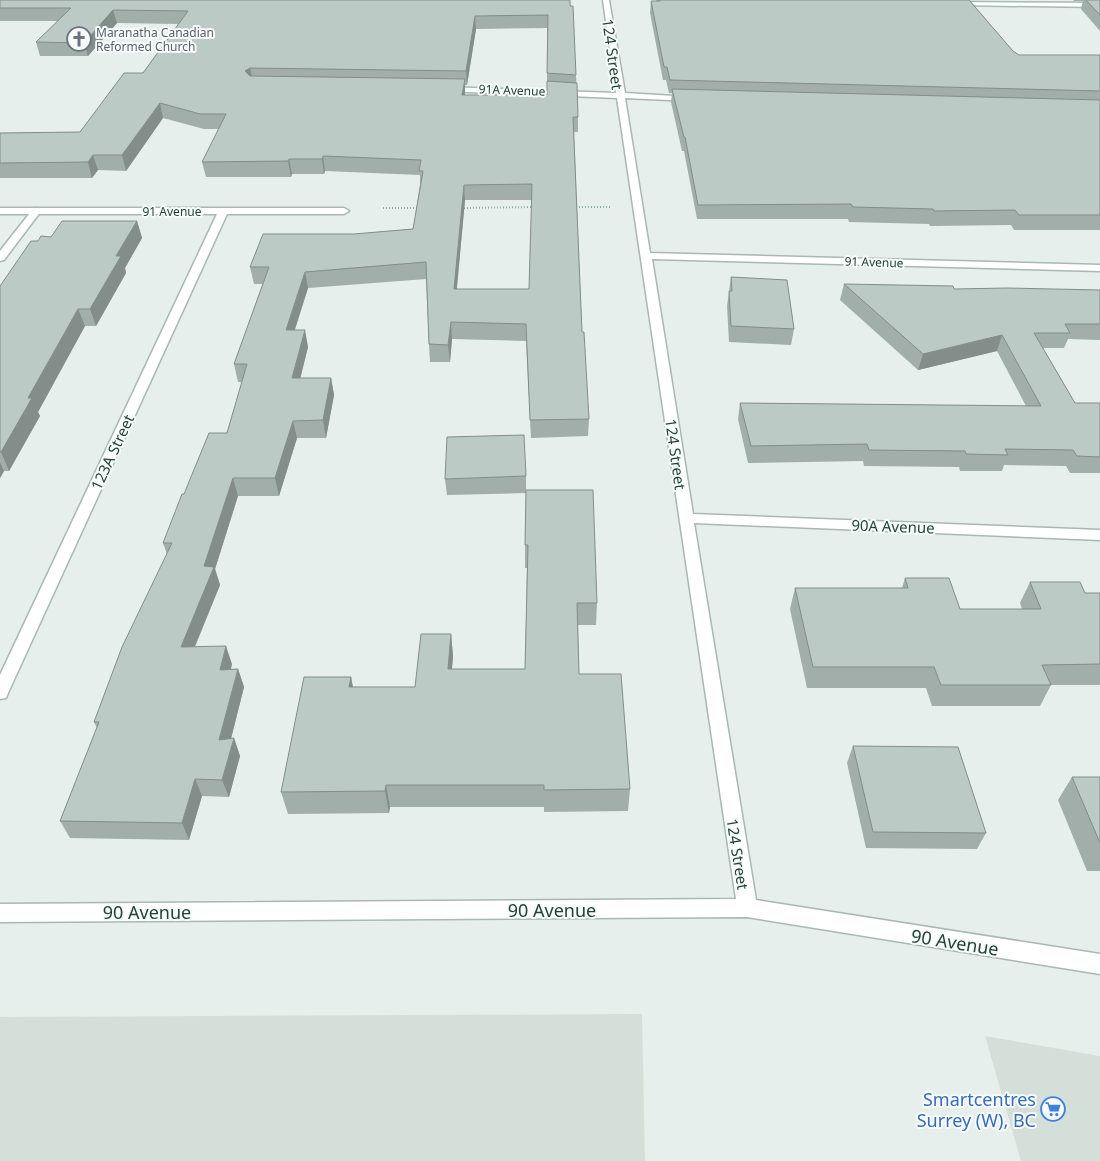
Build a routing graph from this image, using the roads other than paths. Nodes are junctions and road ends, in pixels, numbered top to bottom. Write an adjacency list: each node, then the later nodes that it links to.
1 (606, 0): 6 (street, 124 Street)
2 (1014, 2): 3 (street); 4 (street)
3 (948, 3)
4 (1100, 5)
5 (432, 89): 6 (street, 91A Avenue)
6 (620, 96): 7 (street, 91A Avenue); 12 (street, 124 Street)
7 (700, 99)
8 (0, 211): 9 (street, 91 Avenue)
9 (36, 211): 10 (street, 91 Avenue); 13 (street)
10 (223, 211): 11 (street, 91 Avenue); 17 (street, 123A Street)
11 (344, 211)
12 (647, 256): 14 (street, 91 Avenue); 15 (street, 124 Street)
13 (0, 258)
14 (1100, 268)
15 (686, 518): 16 (street, 90A Avenue); 18 (street, 124 Street)
16 (1100, 535)
17 (0, 693)
18 (747, 908): 19 (street, 90 Avenue); 20 (street, 90 Avenue)
19 (0, 913)
20 (1100, 964)

